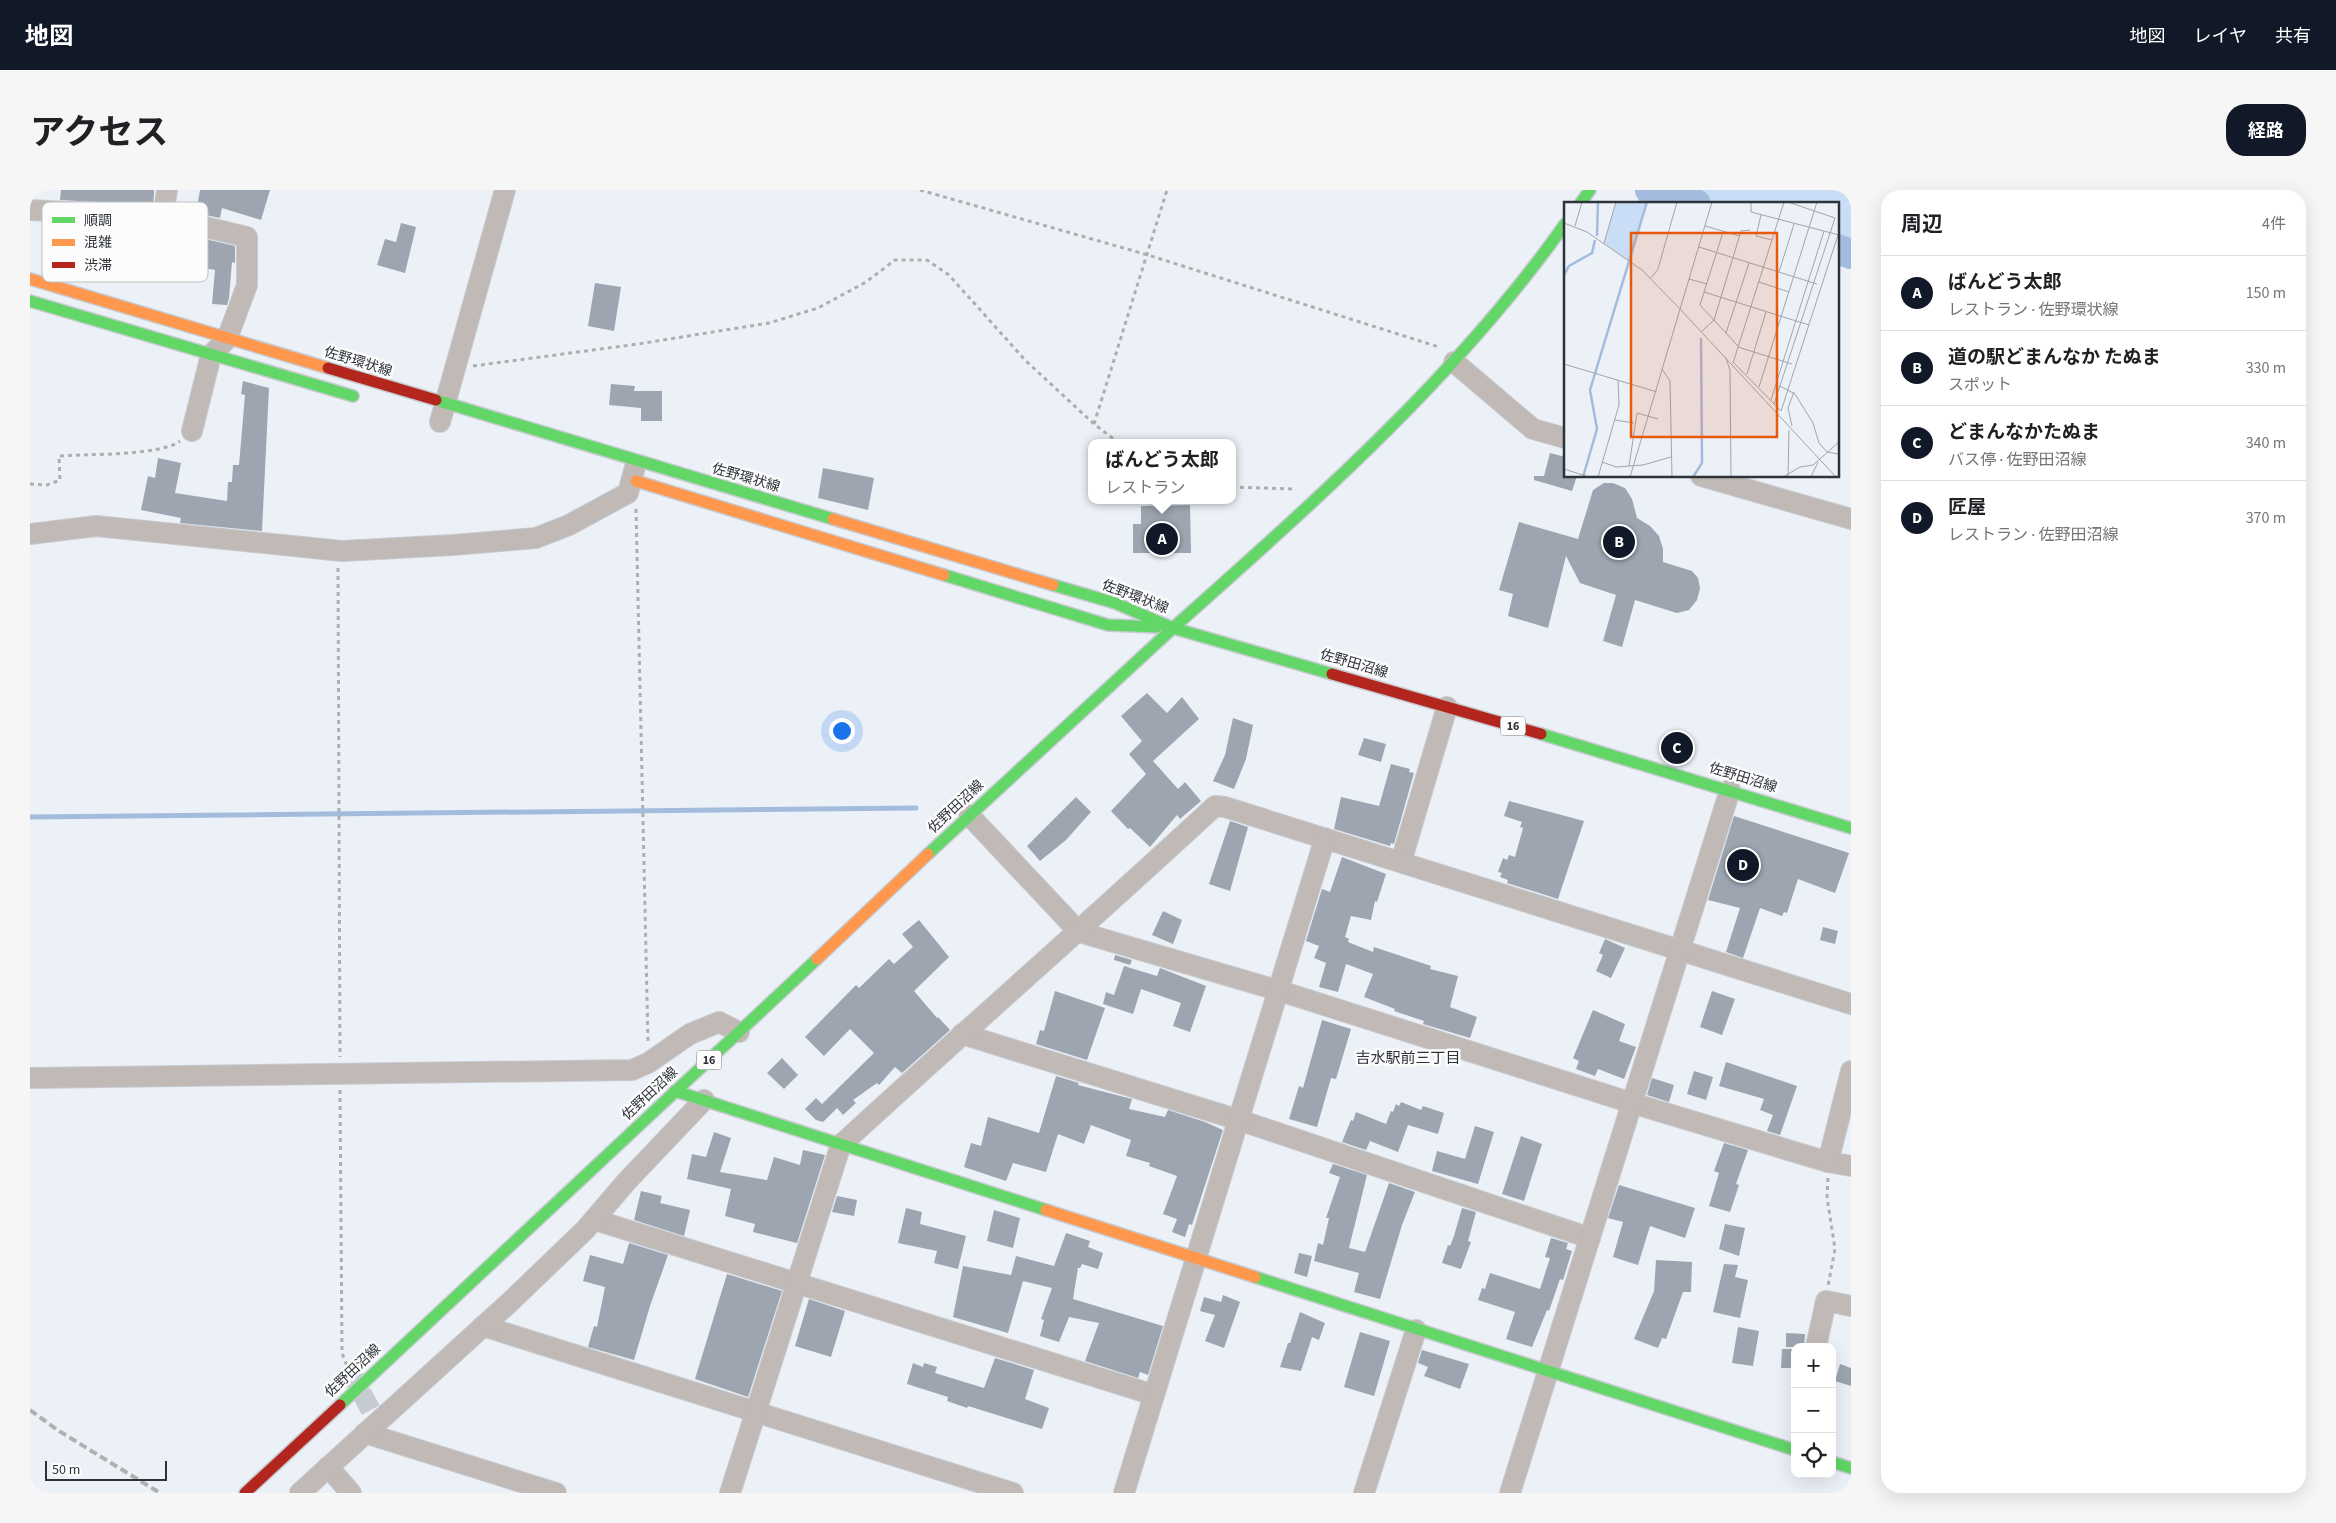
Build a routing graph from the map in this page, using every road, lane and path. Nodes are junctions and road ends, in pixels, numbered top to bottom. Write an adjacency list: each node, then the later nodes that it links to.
1 (505, 190): 14 (street)
2 (920, 190): 8 (path)
3 (1167, 190): 8 (path)
4 (1590, 190): 5 (main road)
5 (1581, 202)
6 (1564, 225): 13 (main road)
7 (208, 228): 11 (street)
8 (1148, 255): 13 (path); 17 (path)
9 (30, 279): 11 (main road, 佐野環状線)
10 (30, 301): 12 (main road)
11 (227, 339): 12 (street); 16 (main road, 佐野環状線)
12 (211, 355): 15 (main road); 18 (street)
13 (1457, 358): 19 (street); 29 (main road)
14 (456, 368): 16 (street); 17 (path)
15 (363, 399)
16 (441, 417): 21 (main road, 佐野環状線)
17 (1094, 424): 20 (path)
18 (192, 431): 23 (path)
19 (1564, 438)
20 (1114, 439)
21 (630, 478): 28 (street); 29 (main road, 佐野環状線); 29 (main road, 佐野環状線); 42 (path)
22 (1709, 478): 26 (street)
23 (30, 484)
24 (1236, 487): 25 (path)
25 (1299, 489)
26 (1851, 519)
27 (30, 534): 28 (street)
28 (338, 550): 44 (path)
29 (1173, 628): 30 (main road, 佐野田沼線 / 16); 32 (main road, 佐野田沼線 / 16)
30 (1447, 707): 31 (main road, 佐野田沼線 / 16); 35 (street)
31 (1730, 790): 33 (main road, 佐野田沼線 / 16); 37 (street)
32 (969, 815): 36 (street); 40 (main road, 佐野田沼線 / 16)
33 (1851, 828)
34 (1325, 838): 35 (street); 36 (street); 38 (street)
35 (1401, 862): 37 (street)
36 (1079, 932): 38 (street); 41 (street)
37 (1680, 951): 39 (street); 48 (street)
38 (1280, 991): 48 (street); 49 (street)
39 (1851, 1004)
40 (739, 1032): 42 (street); 46 (main road, 佐野田沼線 / 16)
41 (962, 1034): 49 (street); 50 (street)
42 (648, 1063): 44 (street)
43 (1851, 1071): 51 (street)
44 (340, 1074): 45 (street); 62 (path)
45 (30, 1078)
46 (675, 1091): 47 (main road); 72 (main road, 佐野田沼線 / 16)
47 (704, 1100): 50 (main road); 53 (street)
48 (1632, 1103): 51 (street); 54 (street)
49 (1239, 1120): 54 (street); 55 (street)
50 (842, 1144): 55 (main road); 56 (street)
51 (1828, 1162): 52 (street); 57 (path)
52 (1851, 1166)
53 (595, 1220): 56 (street); 59 (street)
54 (1590, 1238): 63 (street)
55 (1196, 1260): 60 (main road); 64 (street)
56 (797, 1283): 64 (street); 65 (street)
57 (1826, 1301): 58 (street); 61 (street)
58 (1851, 1306)
59 (483, 1326): 65 (street); 66 (street)
60 (1416, 1330): 63 (main road); 79 (street)
61 (1817, 1343)
62 (347, 1366)
63 (1548, 1372): 67 (main road); 80 (street)
64 (1154, 1395): 78 (street)
65 (756, 1412): 76 (street); 77 (street)
66 (372, 1423): 69 (street); 71 (street)
67 (1791, 1446)
68 (1836, 1463): 70 (main road)
69 (328, 1467): 73 (street); 74 (street)
70 (1851, 1468)
71 (501, 1485): 75 (street)
72 (244, 1493)
73 (300, 1493)
74 (351, 1493)
75 (556, 1493)
76 (730, 1493)
77 (1013, 1493)
78 (1124, 1493)
79 (1364, 1493)
80 (1510, 1493)

